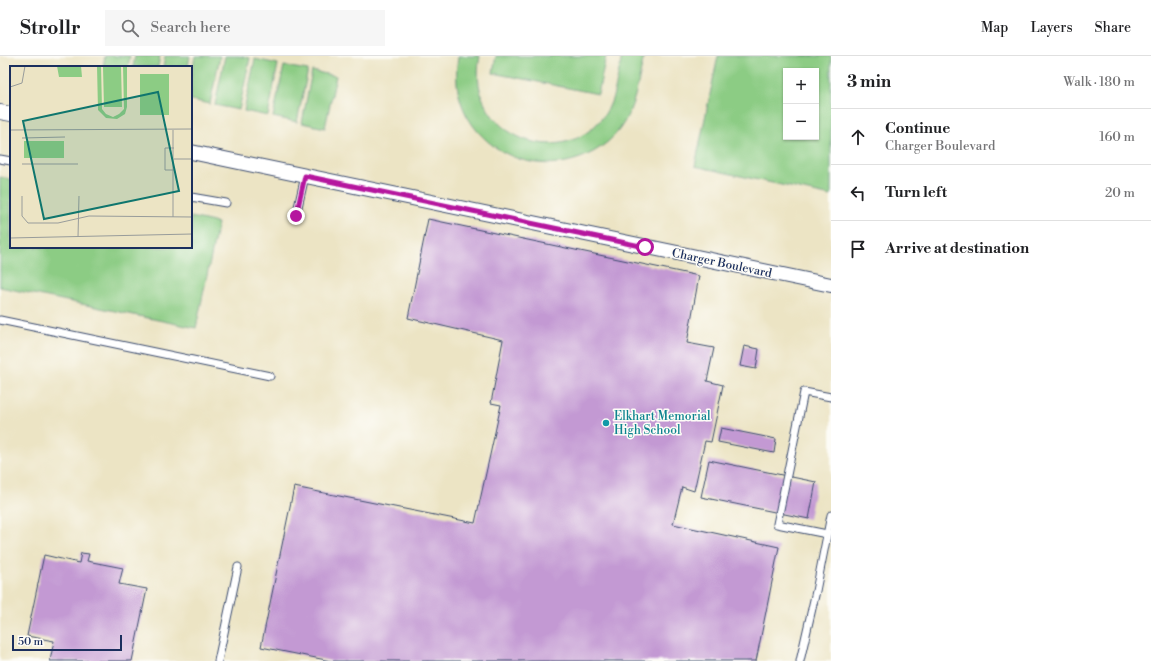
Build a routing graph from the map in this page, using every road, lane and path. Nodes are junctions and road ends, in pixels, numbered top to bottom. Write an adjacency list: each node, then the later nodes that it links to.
1 (0, 112): 2 (street)
2 (10, 114)
3 (192, 152): 6 (street, Charger Boulevard)
4 (0, 159): 5 (lane)
5 (10, 161)
6 (305, 176): 9 (lane); 10 (street, Charger Boulevard)
7 (192, 197): 8 (lane)
8 (226, 203)
9 (296, 216)
10 (831, 285)
11 (0, 320): 12 (lane)
12 (270, 376)
13 (831, 397): 15 (lane)
14 (831, 515): 15 (lane)
15 (827, 534): 18 (lane)
16 (238, 567): 17 (lane)
17 (218, 661)
18 (800, 661)

